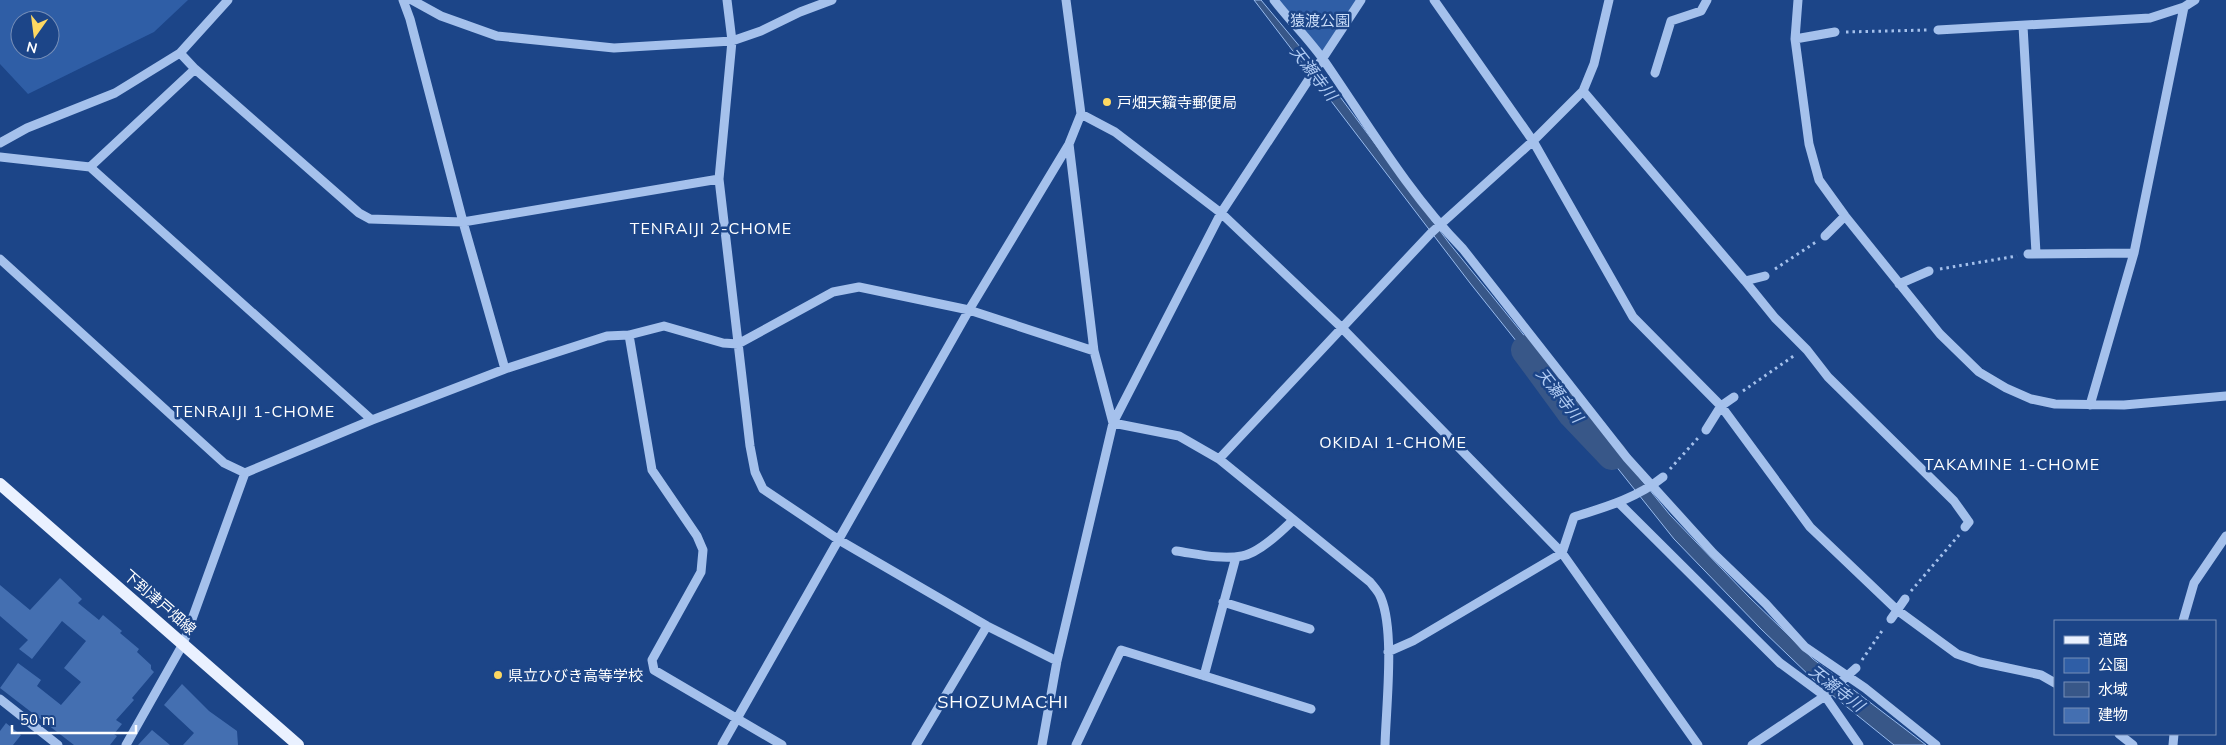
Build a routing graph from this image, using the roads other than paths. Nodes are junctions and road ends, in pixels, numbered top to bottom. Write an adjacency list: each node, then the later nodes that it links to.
1 (228, 0): 20 (street)
2 (403, 0): 34 (street)
3 (412, 0): 19 (street)
4 (727, 0): 19 (street)
5 (832, 0): 19 (street)
6 (1066, 0): 25 (street)
7 (1274, 0): 21 (street)
8 (1361, 0): 21 (street)
9 (1434, 0): 26 (street)
10 (1609, 0): 24 (street)
11 (1707, 0): 23 (street)
12 (1798, 0): 18 (street)
13 (2195, 0): 14 (street)
14 (2184, 7): 15 (street); 37 (street)
15 (2023, 26): 16 (street); 37 (street)
16 (1938, 30)
17 (1835, 32): 18 (street)
18 (1795, 39): 33 (street)
19 (732, 41): 31 (street)
20 (180, 53): 22 (street); 27 (street)
21 (1322, 62): 32 (street); 35 (street)
22 (195, 69): 30 (street); 34 (street)
23 (1655, 73)
24 (1583, 92): 26 (street); 41 (street)
25 (1081, 114): 28 (street); 32 (street)
26 (1533, 141): 35 (street); 52 (street)
27 (0, 142)
28 (1069, 144): 43 (street); 47 (street)
29 (0, 158): 30 (street)
30 (90, 166): 53 (street)
31 (719, 179): 34 (street); 46 (street)
32 (1221, 213): 44 (street); 54 (street)
33 (1845, 216): 36 (street); 42 (street)
34 (463, 222): 48 (street)
35 (1440, 225): 44 (street); 60 (street)
36 (1824, 236)
37 (2134, 253): 51 (street)
38 (0, 259): 57 (street)
39 (1929, 271): 42 (street)
40 (1765, 276): 41 (street)
41 (1745, 281): 63 (street)
42 (1899, 284): 51 (street)
43 (968, 310): 46 (street); 47 (street); 65 (street)
44 (1341, 327): 56 (street); 67 (street)
45 (629, 335): 46 (street); 48 (street); 86 (street)
46 (738, 344): 65 (street)
47 (1094, 351): 54 (street)
48 (505, 369): 53 (street)
49 (2226, 396): 51 (street)
50 (1734, 397): 52 (street)
51 (2090, 405)
52 (1721, 406): 55 (street); 71 (street)
53 (372, 420): 57 (street)
54 (1114, 423): 56 (street); 78 (street)
55 (1706, 430)
56 (1218, 459): 62 (street)
57 (245, 473): 76 (street)
58 (1663, 476): 60 (street)
59 (0, 484): 76 (main road, 下到津戸畑線)
60 (1651, 487): 61 (street); 81 (street)
61 (1619, 503): 67 (street); 83 (street)
62 (1293, 520): 68 (street); 77 (street)
63 (1965, 527)
64 (2226, 536): 73 (street)
65 (839, 540): 74 (street); 86 (street)
66 (1176, 551): 68 (street)
67 (1562, 553): 77 (street); 97 (street)
68 (1236, 557): 70 (street)
69 (1904, 599): 71 (street)
70 (1223, 602): 75 (street); 80 (street)
71 (1897, 610): 72 (street); 82 (street)
72 (1890, 620)
73 (2183, 620)
74 (987, 626): 78 (street); 93 (street)
75 (1310, 629)
76 (183, 644): 89 (street); 90 (main road, 下到津戸畑線)
77 (1388, 652): 96 (street)
78 (1057, 661): 94 (street)
79 (1856, 668): 81 (street)
80 (1204, 676): 85 (street); 95 (street)
81 (1846, 677): 83 (street); 100 (street)
82 (2054, 682)
83 (1825, 696): 98 (street); 99 (street)
84 (0, 699): 88 (street)
85 (1311, 709)
86 (737, 719): 91 (street); 92 (street)
87 (2120, 735): 101 (street)
88 (58, 745)
89 (126, 745)
90 (298, 745)
91 (722, 745)
92 (782, 745)
93 (916, 745)
94 (1042, 745)
95 (1076, 745)
96 (1385, 745)
97 (1698, 745)
98 (1752, 745)
99 (1859, 745)
100 (1936, 745)
101 (2133, 745)

